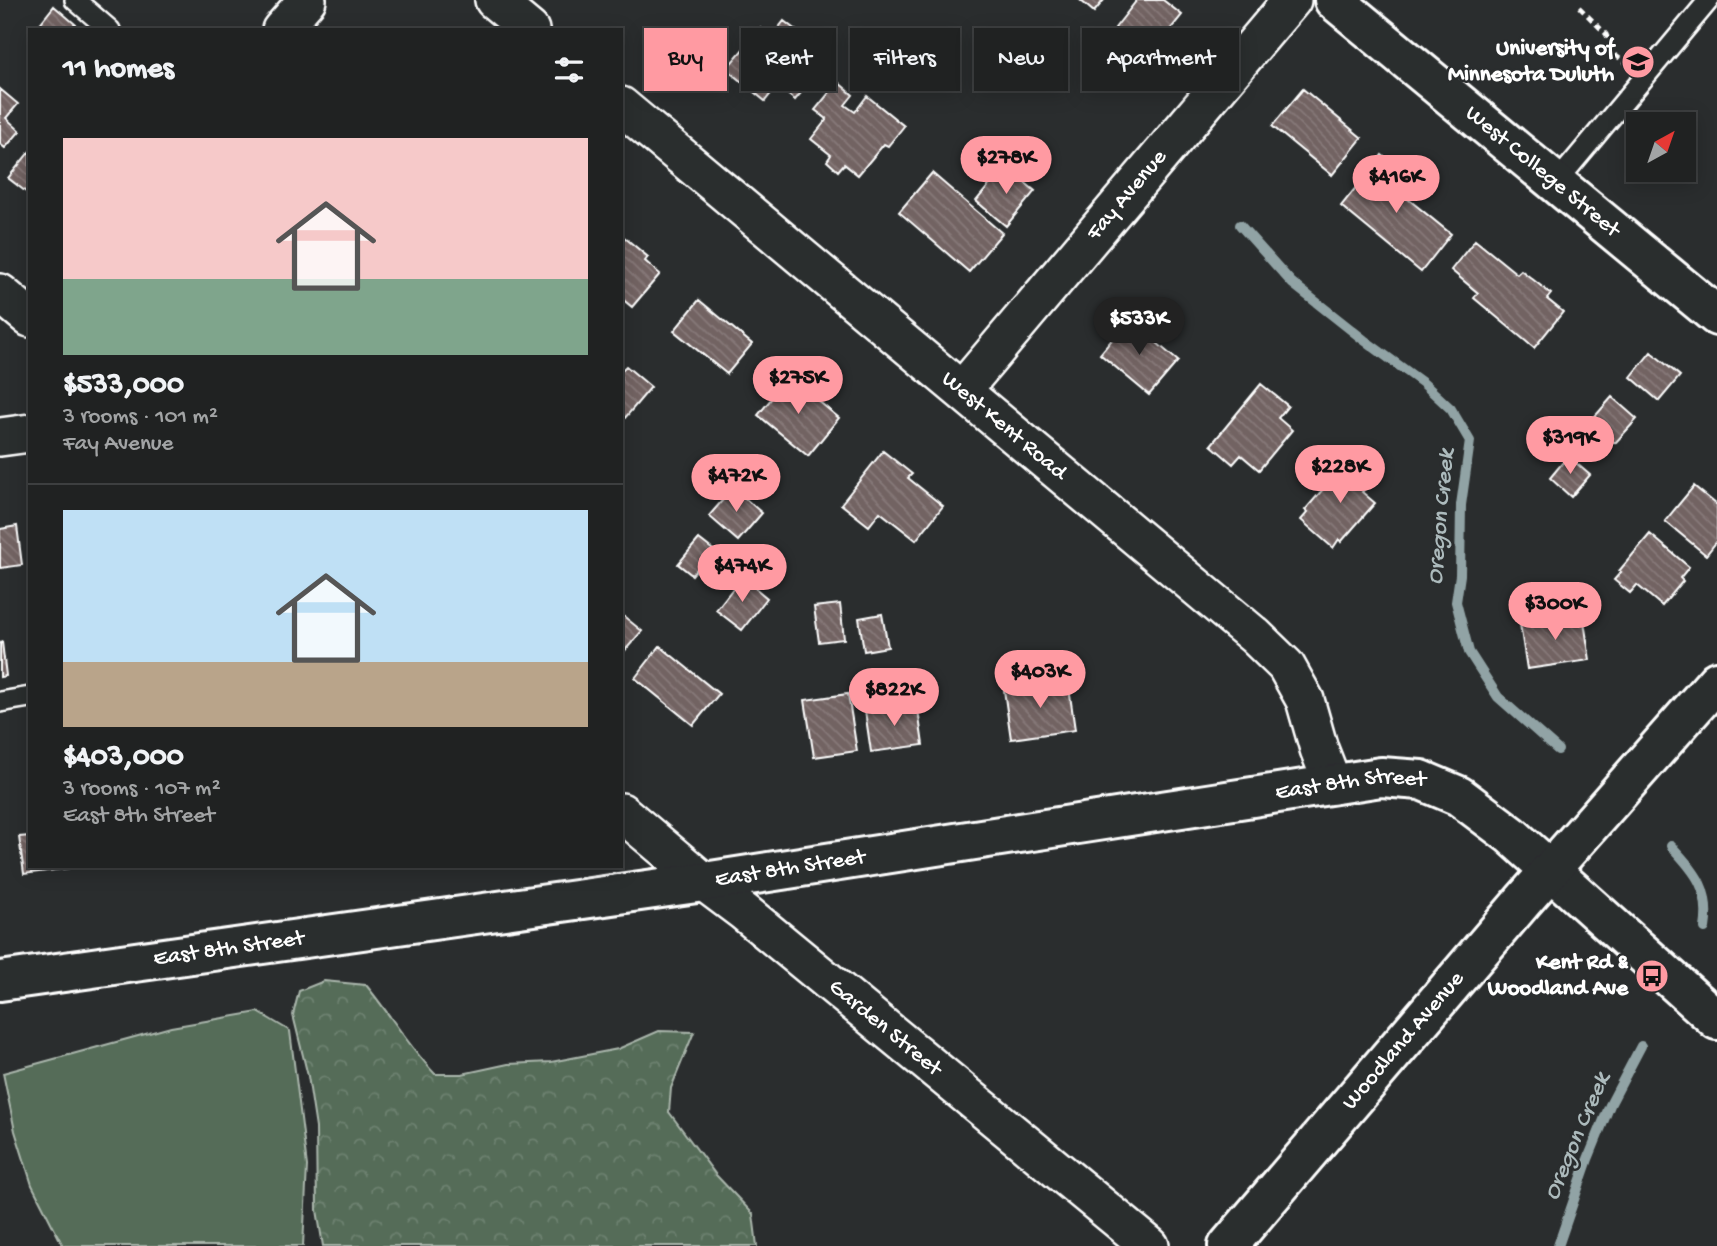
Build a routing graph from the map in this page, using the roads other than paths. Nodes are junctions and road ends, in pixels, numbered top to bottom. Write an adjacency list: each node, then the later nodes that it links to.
1 (75, 0): 7 (lane)
2 (307, 0): 8 (street)
3 (494, 0): 9 (street)
4 (1292, 0): 15 (street, Fay Avenue)
5 (1334, 0): 11 (street, West College Street)
6 (1709, 0): 11 (lane)
7 (108, 28)
8 (283, 28)
9 (528, 28)
10 (623, 108): 15 (street, West Kent Road)
11 (1555, 184): 14 (street, West College Street)
12 (0, 293): 13 (street)
13 (28, 316)
14 (1717, 316)
15 (963, 390): 21 (street, West Kent Road)
16 (28, 433): 17 (street)
17 (0, 437)
18 (1717, 681): 23 (street, Woodland Avenue)
19 (28, 697): 20 (lane)
20 (0, 702)
21 (1333, 785): 23 (street, East 8th Street); 24 (street, East 8th Street)
22 (623, 814): 24 (street, Garden Street)
23 (1550, 871): 26 (street, East 8th Street); 28 (street, Woodland Avenue)
24 (704, 882): 25 (street, East 8th Street); 27 (street, Garden Street)
25 (0, 981)
26 (1717, 1020)
27 (1150, 1246)
28 (1228, 1246)

